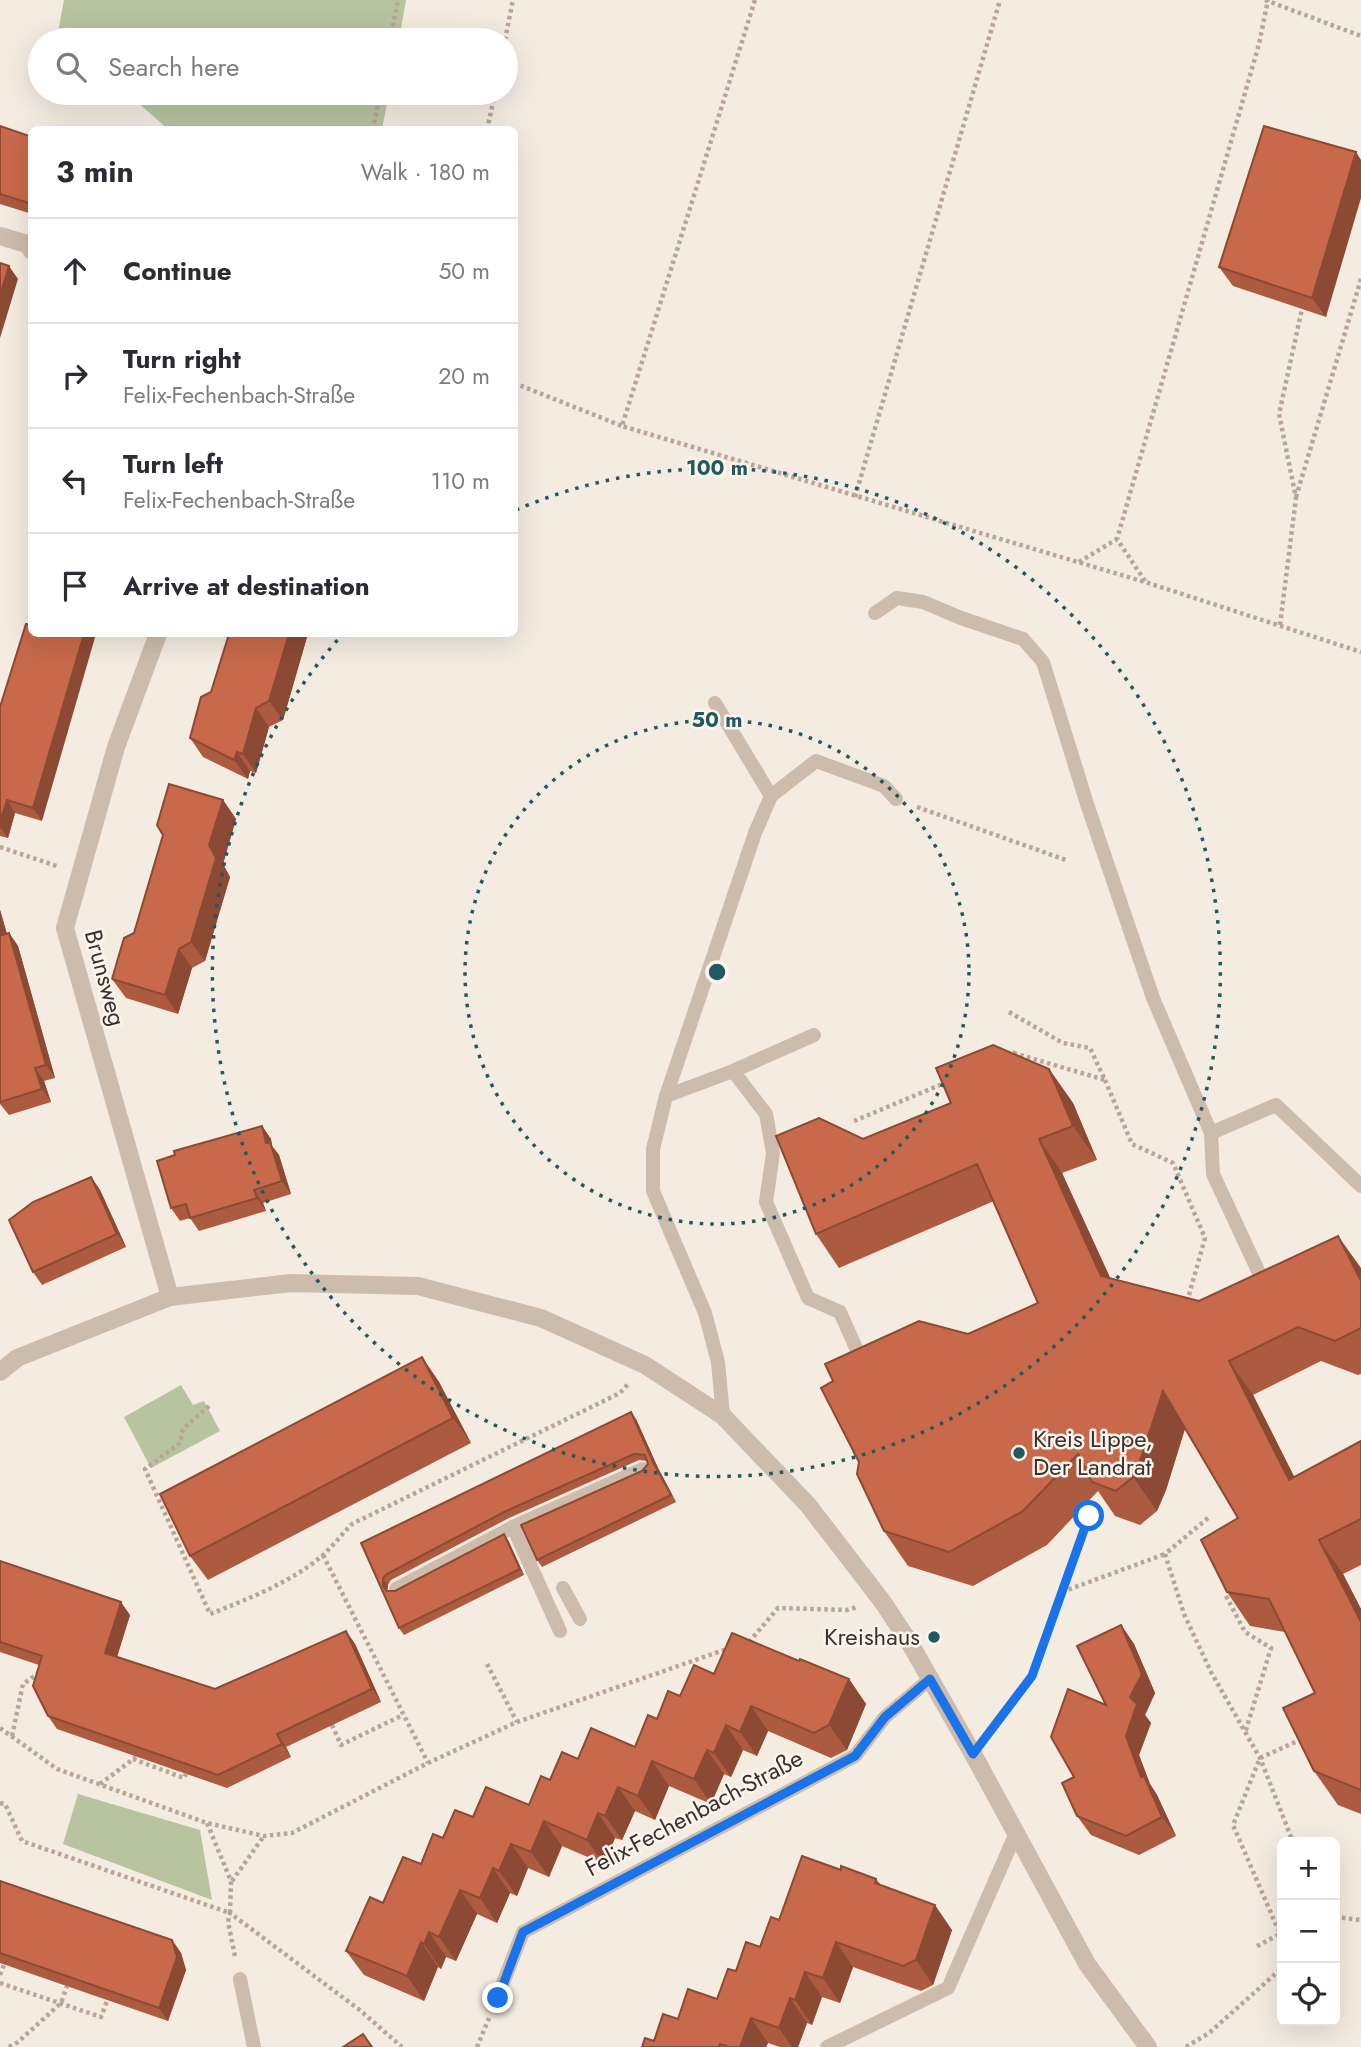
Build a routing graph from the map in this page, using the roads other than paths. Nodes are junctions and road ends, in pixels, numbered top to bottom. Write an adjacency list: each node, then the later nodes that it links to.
1 (0, 236): 2 (street)
2 (28, 245)
3 (875, 613): 11 (lane)
4 (157, 637): 14 (street, Brunsweg)
5 (715, 703): 6 (lane)
6 (771, 796): 7 (lane); 10 (lane)
7 (896, 799)
8 (814, 1035): 9 (lane)
9 (733, 1071): 10 (lane); 16 (lane)
10 (666, 1097): 17 (lane)
11 (1211, 1133): 12 (lane); 13 (lane)
12 (1361, 1186)
13 (1267, 1291)
14 (170, 1297): 15 (street); 17 (street)
15 (0, 1372)
16 (867, 1373)
17 (723, 1416): 24 (street)
18 (643, 1469): 19 (lane)
19 (513, 1527): 21 (lane); 23 (lane)
20 (563, 1588): 22 (lane)
21 (396, 1589)
22 (580, 1619)
23 (560, 1631)
24 (930, 1679): 25 (street); 27 (lane, Felix-Fechenbach-Straße)
25 (1016, 1833): 29 (lane); 30 (street)
26 (240, 1979): 28 (lane)
27 (498, 1998)
28 (254, 2047)
29 (827, 2047)
30 (1148, 2047)

